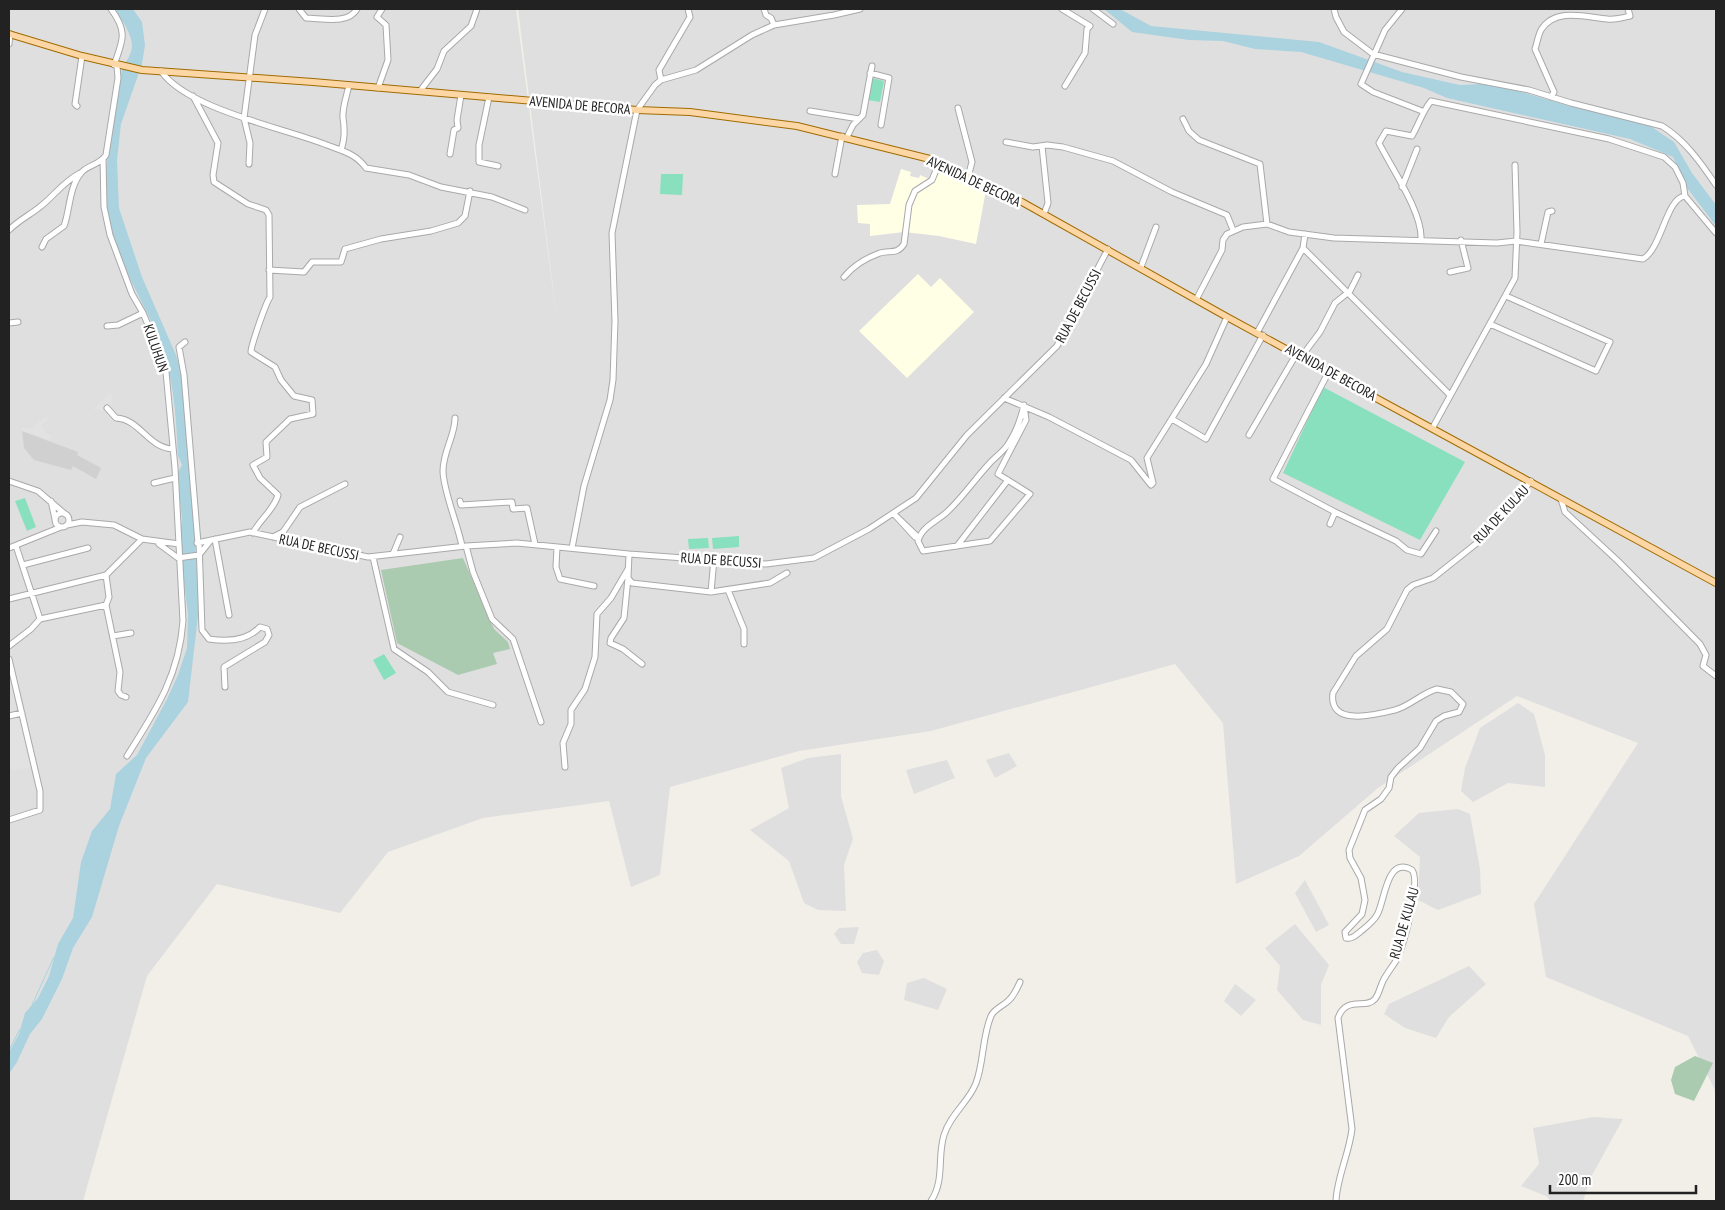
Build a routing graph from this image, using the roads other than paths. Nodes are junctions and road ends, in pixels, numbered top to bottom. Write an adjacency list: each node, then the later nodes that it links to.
1 (111, 9): 21 (street, KULUHUN)
2 (265, 9): 25 (street)
3 (299, 9): 4 (street)
4 (357, 9)
5 (382, 9): 29 (street)
6 (477, 9): 30 (street)
7 (688, 9): 26 (street)
8 (764, 9): 16 (street)
9 (860, 9): 16 (street)
10 (1062, 9): 28 (street)
11 (1093, 9): 15 (street)
12 (1334, 9): 20 (street)
13 (1402, 9): 20 (street)
14 (1628, 9): 34 (street)
15 (1113, 24)
16 (774, 25): 26 (street)
17 (10, 34): 18 (street); 19 (main road)
18 (9, 44)
19 (82, 56): 21 (main road); 35 (street)
20 (1372, 56): 34 (street); 39 (street)
21 (117, 66): 23 (main road, AVENIDA DE BECORA); 50 (street, KULUHUN)
22 (872, 66): 24 (street)
23 (161, 71): 25 (main road, AVENIDA DE BECORA); 32 (street)
24 (870, 73): 41 (street); 43 (street)
25 (250, 78): 27 (main road, AVENIDA DE BECORA); 40 (street)
26 (661, 80): 37 (street)
27 (348, 85): 29 (main road, AVENIDA DE BECORA); 48 (street)
28 (1065, 86)
29 (378, 88): 30 (main road, AVENIDA DE BECORA)
30 (420, 91): 31 (main road, AVENIDA DE BECORA)
31 (461, 95): 33 (main road, AVENIDA DE BECORA); 49 (street)
32 (194, 96): 40 (street); 79 (street)
33 (489, 97): 37 (main road, AVENIDA DE BECORA); 54 (street)
34 (1551, 97): 58 (street)
35 (77, 106)
36 (958, 108): 57 (street)
37 (636, 110): 44 (main road, AVENIDA DE BECORA); 139 (street)
38 (810, 111): 41 (street)
39 (1422, 111): 59 (street); 61 (street)
40 (244, 118): 48 (street); 52 (street)
41 (859, 119): 44 (street)
42 (1183, 119): 65 (street)
43 (881, 125)
44 (844, 136): 51 (main road, AVENIDA DE BECORA); 56 (street)
45 (1006, 142): 46 (street)
46 (1042, 146): 64 (street); 68 (street)
47 (1417, 149): 59 (street)
48 (341, 150): 60 (street)
49 (450, 154)
50 (103, 159): 55 (street); 86 (street, KULUHUN)
51 (939, 163): 57 (main road, AVENIDA DE BECORA); 82 (street)
52 (248, 164)
53 (1515, 165): 73 (street)
54 (498, 166)
55 (81, 173): 67 (street); 75 (street)
56 (835, 174)
57 (968, 177): 64 (main road, AVENIDA DE BECORA)
58 (1716, 184)
59 (1402, 187): 71 (street)
60 (470, 192): 62 (street); 79 (street)
61 (1685, 196): 69 (street); 74 (street)
62 (525, 210)
63 (1552, 211): 74 (street)
64 (1044, 214): 77 (main road, AVENIDA DE BECORA)
65 (1267, 224): 68 (street); 70 (street)
66 (1156, 227): 78 (street)
67 (9, 230)
68 (1233, 230): 85 (street)
69 (1716, 233)
70 (1305, 234): 71 (street); 76 (street)
71 (1421, 240): 72 (street)
72 (1461, 240): 73 (street); 80 (street)
73 (1516, 241): 74 (street); 84 (street)
74 (1542, 244)
75 (42, 247)
76 (1303, 248): 83 (street); 92 (street)
77 (1108, 249): 78 (main road, AVENIDA DE BECORA); 97 (street, RUA DE BECUSSI)
78 (1140, 267): 85 (main road, AVENIDA DE BECORA)
79 (269, 270): 123 (street)
80 (1450, 272)
81 (1358, 275): 83 (street)
82 (844, 277)
83 (1348, 294): 94 (street); 96 (street)
84 (1506, 296): 90 (street); 90 (street)
85 (1197, 298): 87 (main road, AVENIDA DE BECORA)
86 (143, 313): 91 (street); 104 (street, KULUHUN)
87 (1227, 317): 92 (main road, AVENIDA DE BECORA); 101 (street)
88 (18, 322): 89 (street)
89 (9, 323)
90 (1490, 324): 96 (street)
91 (107, 326)
92 (1260, 333): 94 (main road, AVENIDA DE BECORA); 101 (street)
93 (185, 342): 130 (street)
94 (1299, 355): 95 (main road, AVENIDA DE BECORA); 103 (street)
95 (1329, 371): 102 (main road, AVENIDA DE BECORA); 114 (street)
96 (1450, 395): 102 (street)
97 (1004, 398): 98 (street); 145 (street, RUA DE BECUSSI)
98 (1024, 405): 101 (street); 106 (street); 126 (street)
99 (107, 408): 104 (street)
100 (455, 418): 134 (street)
101 (1172, 419)
102 (1432, 427): 108 (main road, AVENIDA DE BECORA)
103 (1249, 435)
104 (173, 449): 105 (street, KULUHUN)
105 (175, 478): 109 (street); 131 (street, KULUHUN)
106 (1008, 480): 135 (street); 135 (street)
107 (9, 481): 113 (street)
108 (1532, 482): 112 (main road, AVENIDA DE BECORA); 178 (street, RUA DE KULAU)
109 (154, 483)
110 (345, 484): 124 (street)
111 (460, 500): 132 (street)
112 (1561, 500): 151 (main road, AVENIDA DE BECORA); 166 (street)
113 (50, 501): 115 (street); 116 (street)
114 (1335, 512): 118 (street); 121 (street)
115 (67, 516): 116 (street); 117 (street); 119 (street)
116 (55, 520): 120 (street); 122 (street)
117 (82, 522): 119 (street); 127 (street)
118 (1330, 524)
119 (67, 525): 120 (street)
120 (60, 527): 122 (street)
121 (1436, 531)
122 (47, 532): 133 (street)
123 (253, 533): 124 (street, RUA DE BECUSSI); 128 (street, RUA DE BECUSSI)
124 (273, 537): 143 (street, RUA DE BECUSSI)
125 (400, 537): 140 (street)
126 (919, 538): 126 (street); 135 (street)
127 (142, 539): 129 (street); 149 (street)
128 (213, 539): 130 (street, RUA DE BECUSSI); 142 (street); 158 (street)
129 (156, 542): 131 (street); 144 (street)
130 (198, 542): 142 (street)
131 (179, 544): 144 (street, KULUHUN)
132 (535, 544): 134 (street, RUA DE BECUSSI); 136 (street, RUA DE BECUSSI)
133 (16, 546): 137 (street); 146 (street)
134 (464, 546): 140 (street, RUA DE BECUSSI); 172 (street)
135 (957, 546)
136 (557, 547): 139 (street, RUA DE BECUSSI); 152 (street)
137 (9, 548)
138 (88, 548): 146 (street)
139 (572, 548): 141 (street, RUA DE BECUSSI)
140 (393, 554): 143 (street, RUA DE BECUSSI)
141 (629, 554): 145 (street, RUA DE BECUSSI); 147 (street)
142 (198, 556): 144 (street); 167 (street)
143 (373, 557): 169 (street)
144 (179, 558): 173 (street, KULUHUN)
145 (714, 559): 154 (street)
146 (23, 565): 155 (street)
147 (628, 569): 150 (street); 174 (street)
148 (787, 573): 153 (street)
149 (106, 575): 155 (street); 157 (street)
150 (628, 578): 154 (street); 165 (street)
151 (1716, 584)
152 (594, 586)
153 (728, 590): 154 (street); 162 (street)
154 (711, 592)
155 (31, 594): 156 (street); 159 (street)
156 (9, 599)
157 (106, 605): 159 (street); 161 (street)
158 (229, 615)
159 (40, 619): 163 (street)
160 (131, 633): 161 (street)
161 (113, 636): 168 (street)
162 (744, 644)
163 (9, 646)
164 (9, 659): 170 (street)
165 (642, 664)
166 (1716, 676)
167 (225, 687)
168 (126, 697)
169 (493, 705)
170 (22, 713): 171 (street); 175 (street)
171 (9, 716)
172 (541, 722)
173 (127, 756)
174 (565, 767)
175 (9, 820)
176 (1020, 982): 177 (street)
177 (931, 1201)
178 (1336, 1201)

